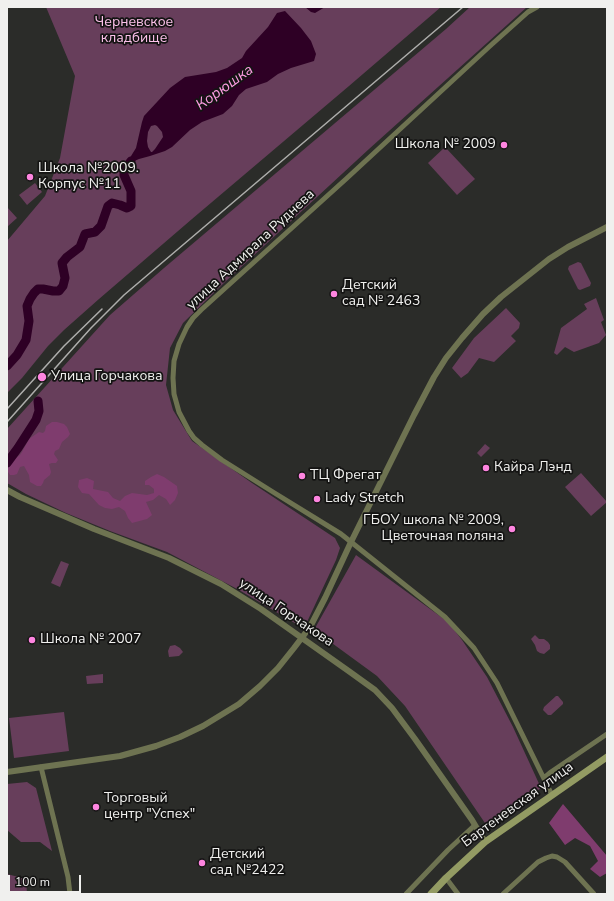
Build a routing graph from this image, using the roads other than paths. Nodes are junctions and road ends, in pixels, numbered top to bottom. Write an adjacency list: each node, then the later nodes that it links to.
1 (537, 7): 4 (street, улица Адмирала Руднева)
2 (607, 227): 4 (street)
3 (7, 490): 5 (street, улица Горчакова)
4 (352, 542): 5 (street); 10 (street, улица Адмирала Руднева)
5 (303, 637): 8 (street); 12 (street, улица Горчакова)
6 (607, 734): 10 (street)
7 (607, 757): 11 (main road, Бартеневская улица)
8 (41, 767): 9 (street); 15 (street)
9 (7, 772)
10 (544, 778): 11 (street, улица Адмирала Руднева)
11 (552, 795): 13 (main road, Бартеневская улица)
12 (475, 825): 13 (street, улица Горчакова); 16 (street)
13 (485, 842): 14 (main road, Бартеневская улица)
14 (446, 878): 17 (main road, Бартеневская улица); 18 (street)
15 (70, 894)
16 (406, 894)
17 (431, 894)
18 (458, 894)
19 (503, 894): 20 (street)
20 (594, 894)

